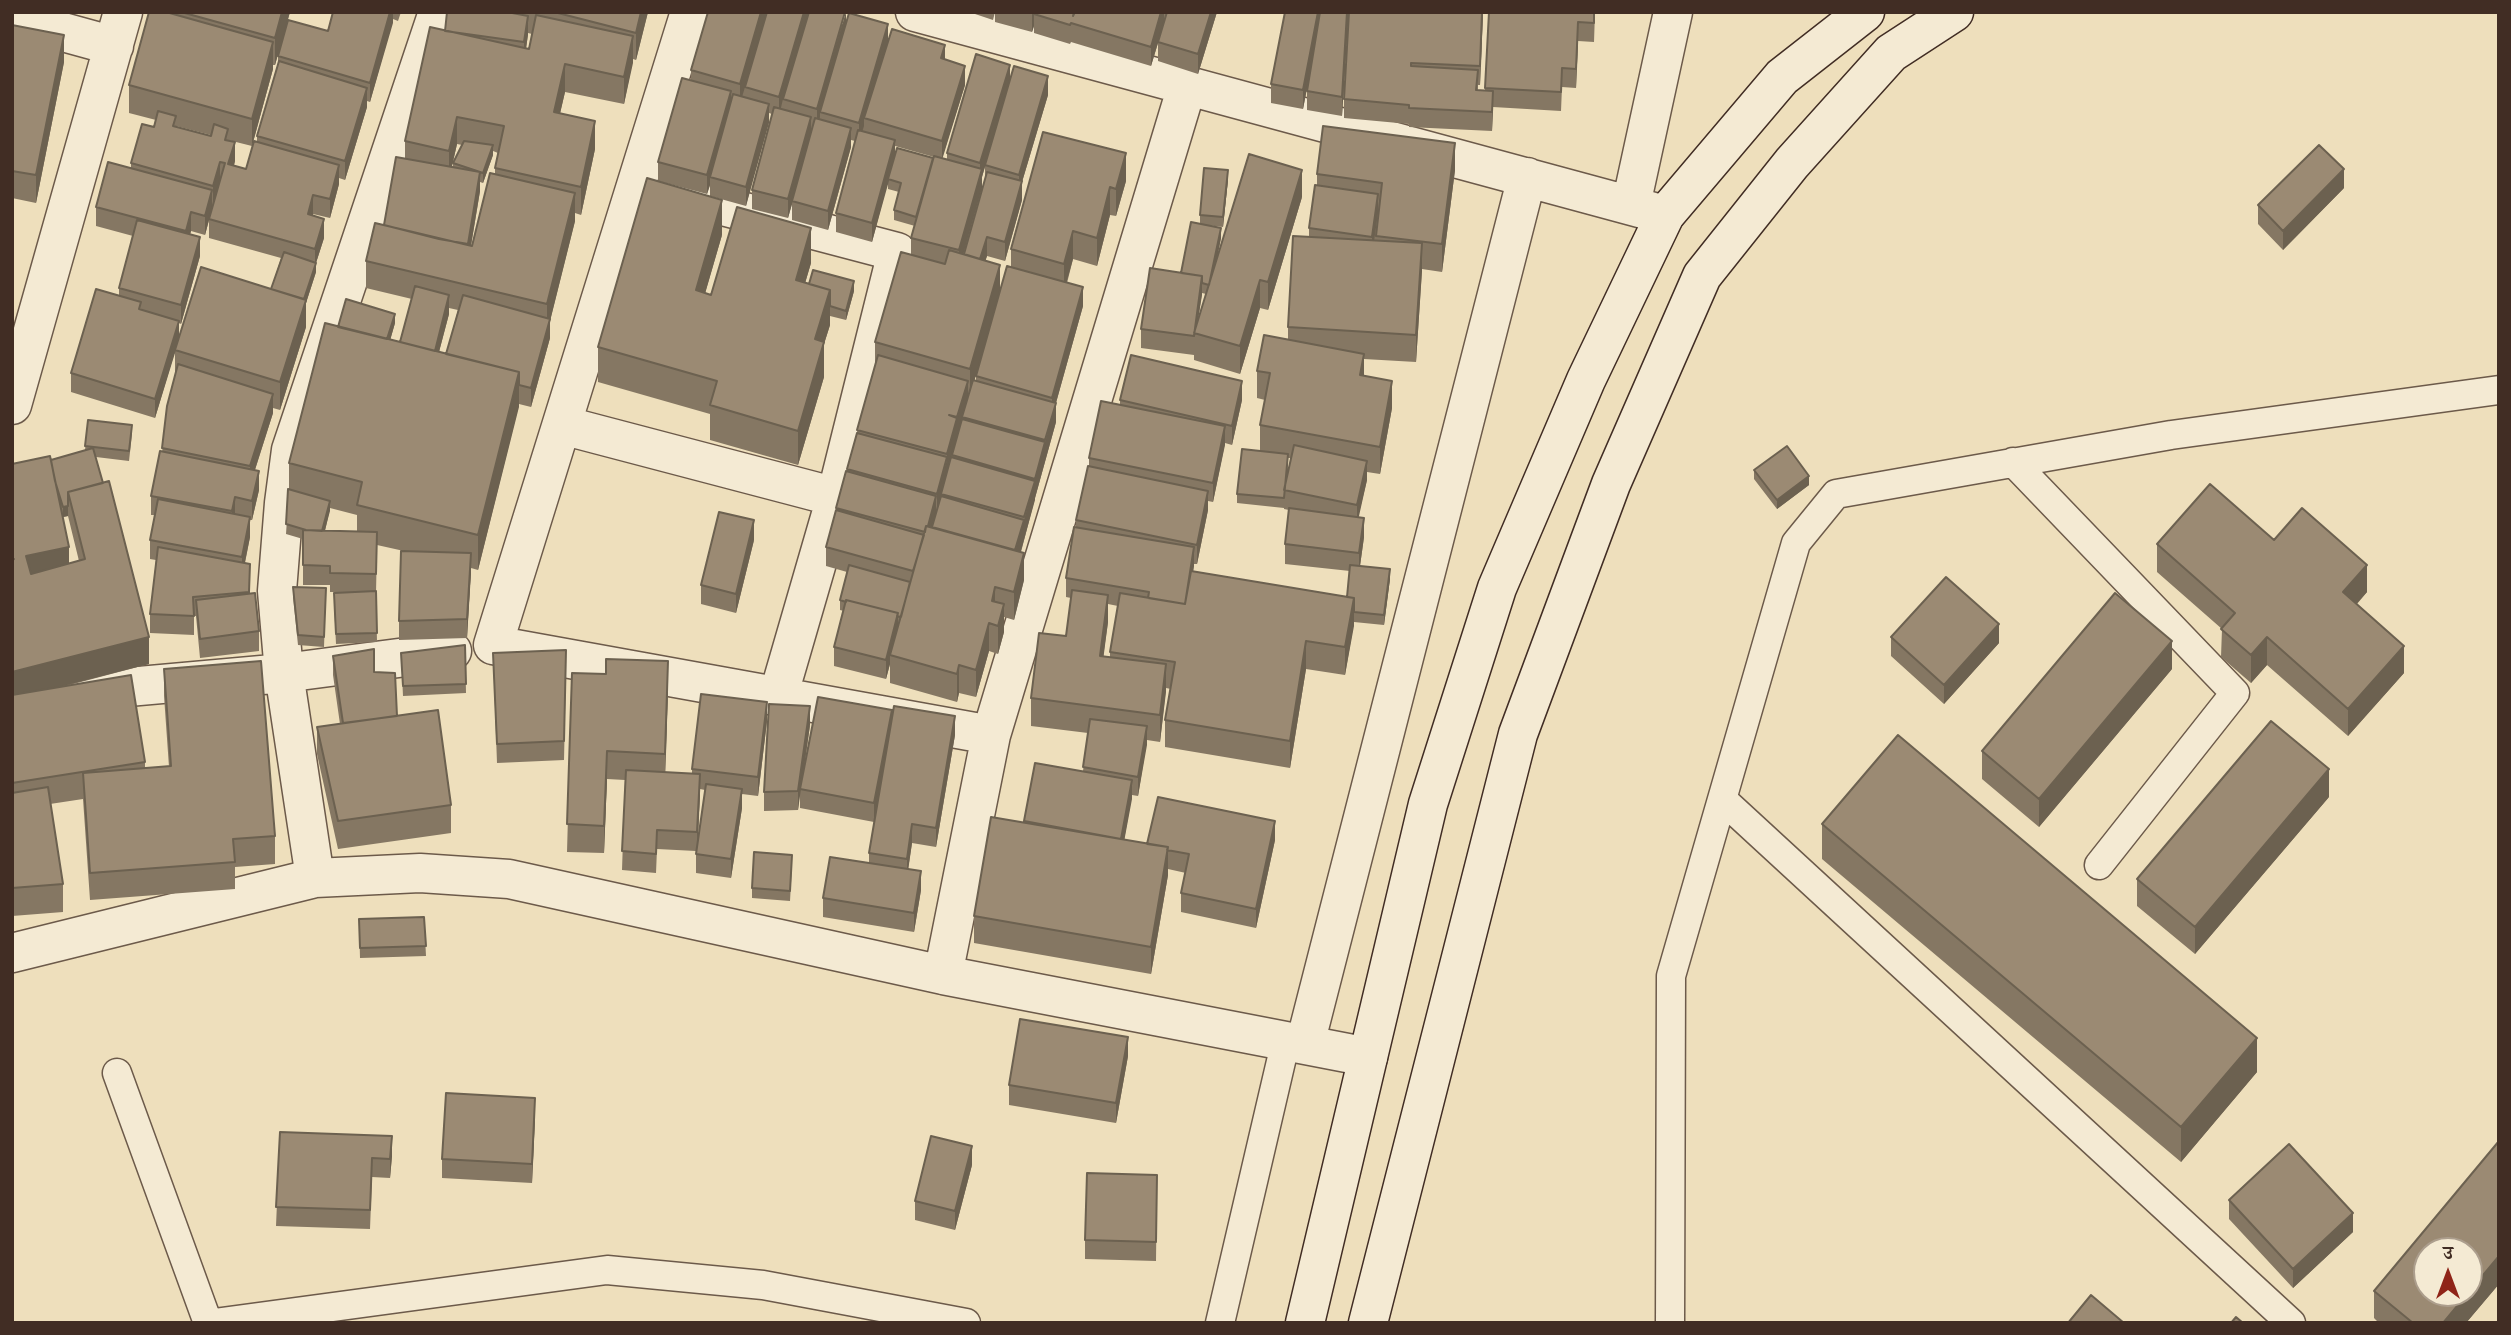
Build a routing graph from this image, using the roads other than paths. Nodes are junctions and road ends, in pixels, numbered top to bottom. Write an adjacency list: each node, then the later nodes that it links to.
1 (438, 12): 19 (street)
2 (690, 12): 11 (street)
3 (915, 12): 9 (street)
4 (1673, 12): 12 (street)
5 (1865, 12): 12 (street)
6 (1954, 12): 36 (street)
7 (12, 18): 8 (street)
8 (119, 29): 14 (street)
9 (1187, 86): 10 (street); 22 (street)
10 (1527, 177): 12 (street); 28 (street)
11 (637, 184): 15 (street); 17 (street)
12 (1648, 210): 29 (street)
13 (2499, 390): 16 (lane)
14 (12, 405)
15 (562, 425): 17 (street); 18 (street)
16 (2014, 462): 23 (lane); 24 (lane)
17 (836, 497): 20 (street)
18 (493, 645): 19 (street); 20 (street)
19 (284, 673): 21 (street); 25 (street)
20 (778, 697): 22 (street)
21 (12, 711)
22 (991, 735): 27 (street)
23 (1723, 800): 37 (lane); 38 (lane)
24 (2099, 865)
25 (315, 878): 26 (street); 27 (street)
26 (12, 953)
27 (943, 975): 28 (street)
28 (1296, 1042): 29 (street); 34 (lane)
29 (1368, 1057): 35 (street)
30 (117, 1073): 31 (lane)
31 (208, 1323)
32 (214, 1323): 33 (lane)
33 (966, 1323)
34 (1220, 1323)
35 (1305, 1323)
36 (1368, 1323)
37 (1670, 1323)
38 (2291, 1323)

